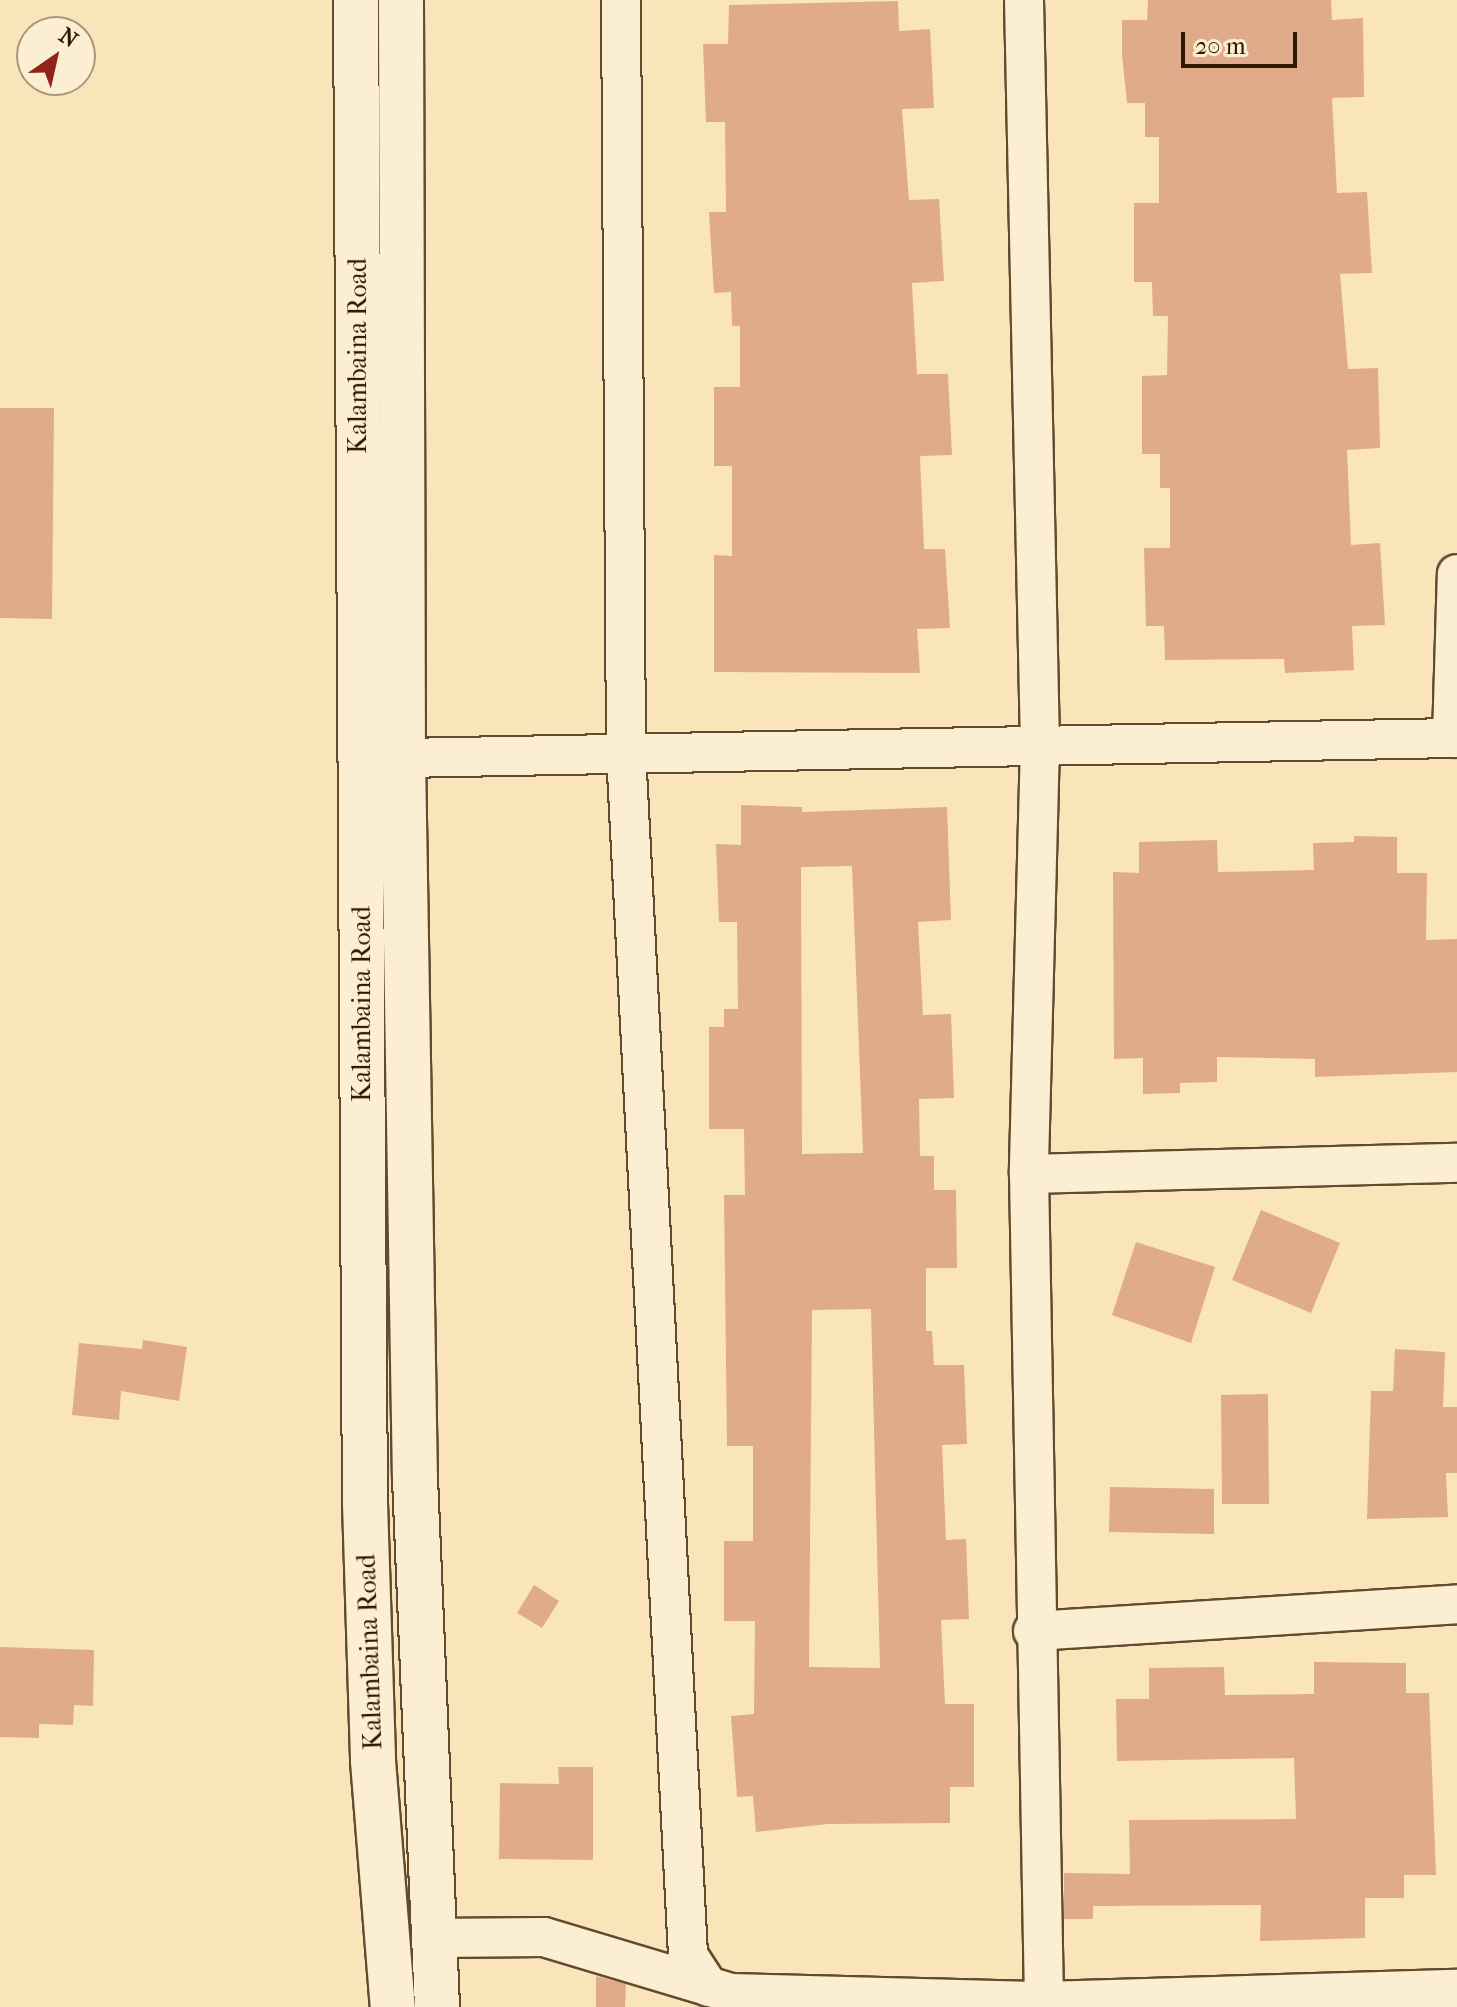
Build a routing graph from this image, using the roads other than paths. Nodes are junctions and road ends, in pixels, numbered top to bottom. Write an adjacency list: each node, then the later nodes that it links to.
1 (356, 0): 18 (main road, Kalambaina Road)
2 (401, 0): 9 (main road)
3 (621, 0): 8 (street)
4 (1024, 0): 7 (street)
5 (1457, 574): 6 (street)
6 (1455, 738): 7 (street)
7 (1040, 744): 8 (street); 11 (street)
8 (626, 752): 9 (street); 15 (street)
9 (403, 758): 14 (main road)
10 (1457, 1163): 11 (street)
11 (1029, 1174): 13 (street)
12 (1457, 1604): 13 (street)
13 (1033, 1631): 17 (street)
14 (432, 1938): 15 (street); 19 (main road)
15 (709, 1987): 17 (street)
16 (1457, 1989): 17 (street)
17 (1044, 2001)
18 (393, 2007)
19 (437, 2007)

